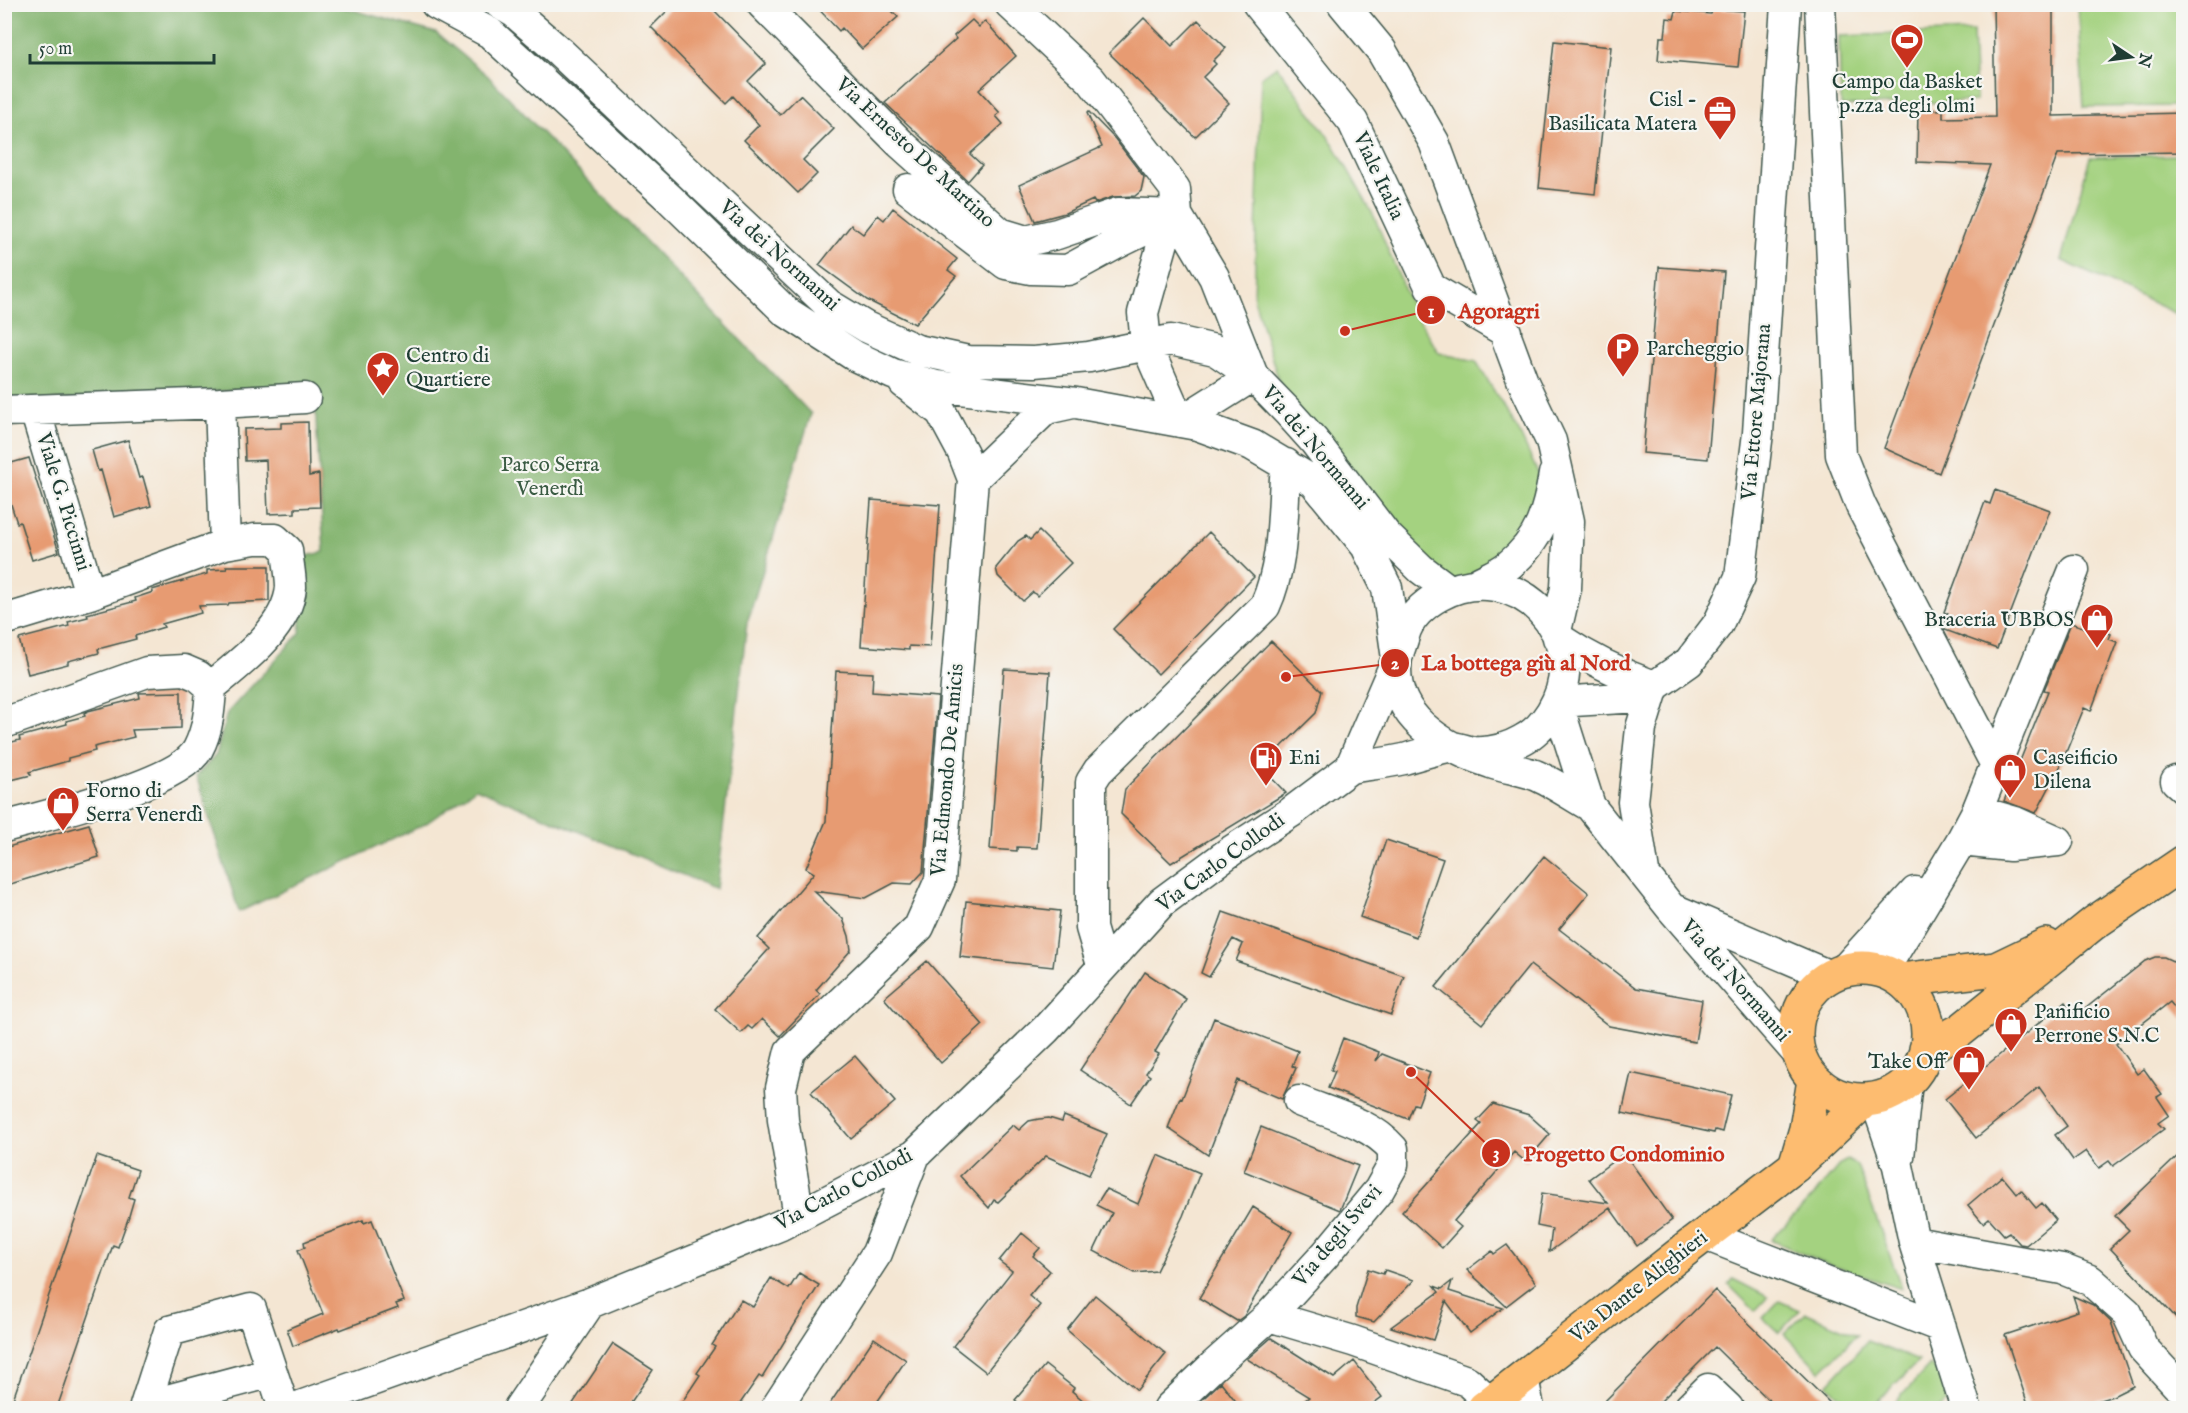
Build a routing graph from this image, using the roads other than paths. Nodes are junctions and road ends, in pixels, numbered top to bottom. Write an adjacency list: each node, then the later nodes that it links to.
1 (436, 4): 13 (street, Via dei Normanni)
2 (500, 4): 12 (street, Via dei Normanni)
3 (762, 4): 10 (street, Via Ernesto De Martino)
4 (1010, 4): 10 (street)
5 (1258, 4): 11 (street, Viale Italia)
6 (1343, 4): 11 (street)
7 (1786, 4): 31 (street, Via Ettore Majorana)
8 (1820, 4): 36 (street)
9 (908, 189): 10 (street)
10 (1177, 215): 12 (street); 14 (street)
11 (1506, 332): 21 (street)
12 (1146, 344): 14 (street, Via dei Normanni); 20 (street)
13 (892, 374): 16 (street, Via dei Normanni); 23 (street)
14 (1253, 376): 20 (street); 26 (street, Via dei Normanni)
15 (305, 398): 17 (street)
16 (1076, 402): 20 (street, Via dei Normanni); 23 (street)
17 (220, 403): 18 (street); 24 (street)
18 (35, 410): 19 (street); 27 (street, Viale G. Piccinni)
19 (4, 411)
20 (1180, 422): 22 (street, Via dei Normanni)
21 (1556, 462): 26 (street); 29 (street)
22 (1286, 464): 30 (street, Via dei Normanni); 46 (street)
23 (973, 479): 57 (street, Via Edmondo De Amicis)
24 (225, 544): 27 (street); 32 (street)
25 (2074, 570): 36 (street)
26 (1462, 587): 29 (street); 30 (street)
27 (90, 594): 28 (street)
28 (4, 620)
29 (1557, 635): 31 (street); 33 (street)
30 (1397, 659): 35 (street); 37 (street)
31 (1654, 686): 33 (street, Via Ettore Majorana); 43 (street)
32 (211, 687): 34 (street); 40 (street)
33 (1557, 702): 35 (street); 38 (street)
34 (4, 723)
35 (1451, 746): 37 (street); 38 (street)
36 (1996, 765): 39 (street)
37 (1350, 768): 46 (street, Via Carlo Collodi)
38 (1590, 806): 43 (street, Via dei Normanni)
39 (1977, 811): 41 (street); 41 (street)
40 (4, 827)
41 (1961, 841): 47 (street); 48 (street)
42 (2184, 862): 45 (main road)
43 (1644, 874): 44 (street, Via dei Normanni)
44 (1671, 908): 47 (street, Via dei Normanni); 50 (street, Via dei Normanni)
45 (2094, 923): 48 (main road); 49 (main road)
46 (1102, 965): 54 (street, Via Carlo Collodi)
47 (1837, 973): 48 (main road); 50 (main road)
48 (1892, 975): 49 (main road, Via Dante Alighieri)
49 (1926, 1049): 51 (main road, Via Dante Alighieri)
50 (1806, 1067): 52 (main road); 55 (main road)
51 (1907, 1082): 52 (main road, Via Dante Alighieri); 56 (street)
52 (1870, 1100): 55 (main road, Via Dante Alighieri); 56 (street)
53 (1299, 1101): 61 (street, Via degli Svevi)
54 (915, 1155): 57 (street, Via Carlo Collodi); 70 (street)
55 (1795, 1166): 58 (main road, Via Dante Alighieri)
56 (1898, 1166): 59 (street)
57 (799, 1216): 60 (street, Via Carlo Collodi)
58 (1705, 1235): 62 (street); 65 (main road, Via Dante Alighieri)
59 (1914, 1242): 62 (street); 64 (street)
60 (590, 1303): 68 (street, Via Carlo Collodi); 69 (street)
61 (1269, 1316): 66 (street); 71 (street, Via degli Svevi)
62 (1941, 1327): 74 (street)
63 (272, 1372): 67 (street)
64 (2177, 1385)
65 (1526, 1393): 66 (main road, Via Dante Alighieri)
66 (1487, 1406)
67 (284, 1408)
68 (295, 1408)
69 (519, 1408)
70 (776, 1408)
71 (1168, 1408)
72 (1689, 1408): 73 (street)
73 (1728, 1408)
74 (1966, 1408)

